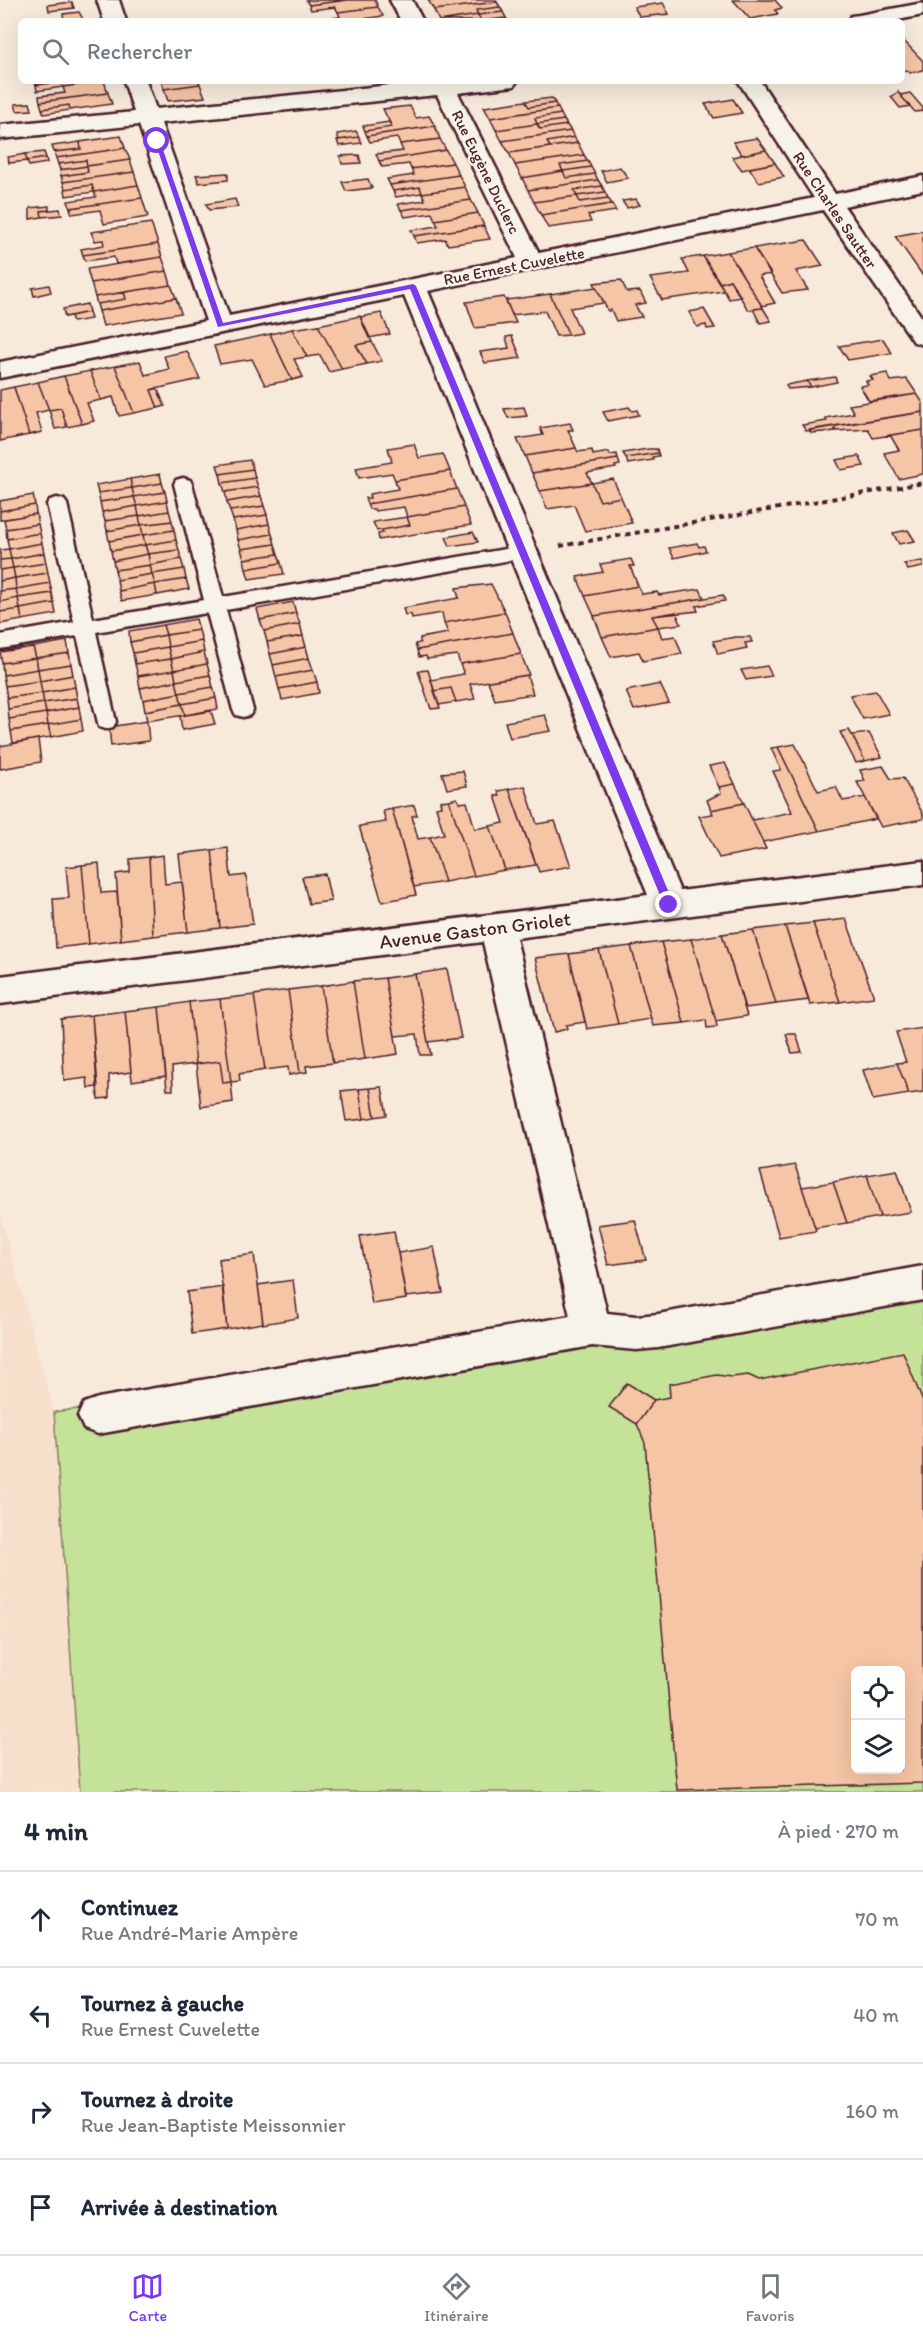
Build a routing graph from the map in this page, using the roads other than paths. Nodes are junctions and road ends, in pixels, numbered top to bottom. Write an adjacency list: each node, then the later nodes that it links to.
1 (108, 0): 4 (street)
2 (401, 0): 5 (street)
3 (923, 9): 6 (street)
4 (114, 18)
5 (410, 18)
6 (875, 18)
7 (136, 84): 10 (street)
8 (443, 84): 10 (street); 14 (street, Rue Eugène Duclerc)
9 (751, 84): 13 (street, Rue Charles Sautter)
10 (148, 118): 11 (street); 16 (street)
11 (0, 132)
12 (923, 183): 13 (street, Rue Ernest Cuvelette)
13 (829, 202): 14 (street, Rue Ernest Cuvelette); 17 (street, Rue Charles Sautter)
14 (531, 262): 15 (street, Rue Ernest Cuvelette)
15 (413, 286): 16 (street, Rue Ernest Cuvelette); 21 (street)
16 (220, 325): 18 (street, Rue Ernest Cuvelette)
17 (923, 337)
18 (0, 370)
19 (183, 484): 22 (lane)
20 (57, 504): 23 (lane)
21 (523, 552): 22 (lane); 28 (street)
22 (216, 605): 23 (lane); 25 (lane)
23 (84, 628): 24 (lane); 26 (lane)
24 (0, 642)
25 (243, 710)
26 (106, 722)
27 (923, 873): 28 (street, Avenue Gaston Griolet)
28 (669, 905): 29 (street, Avenue Gaston Griolet)
29 (497, 928): 30 (street, Avenue Gaston Griolet); 32 (street)
30 (14, 989)
31 (923, 1283): 32 (street)
32 (592, 1329): 33 (street)
33 (98, 1416)

